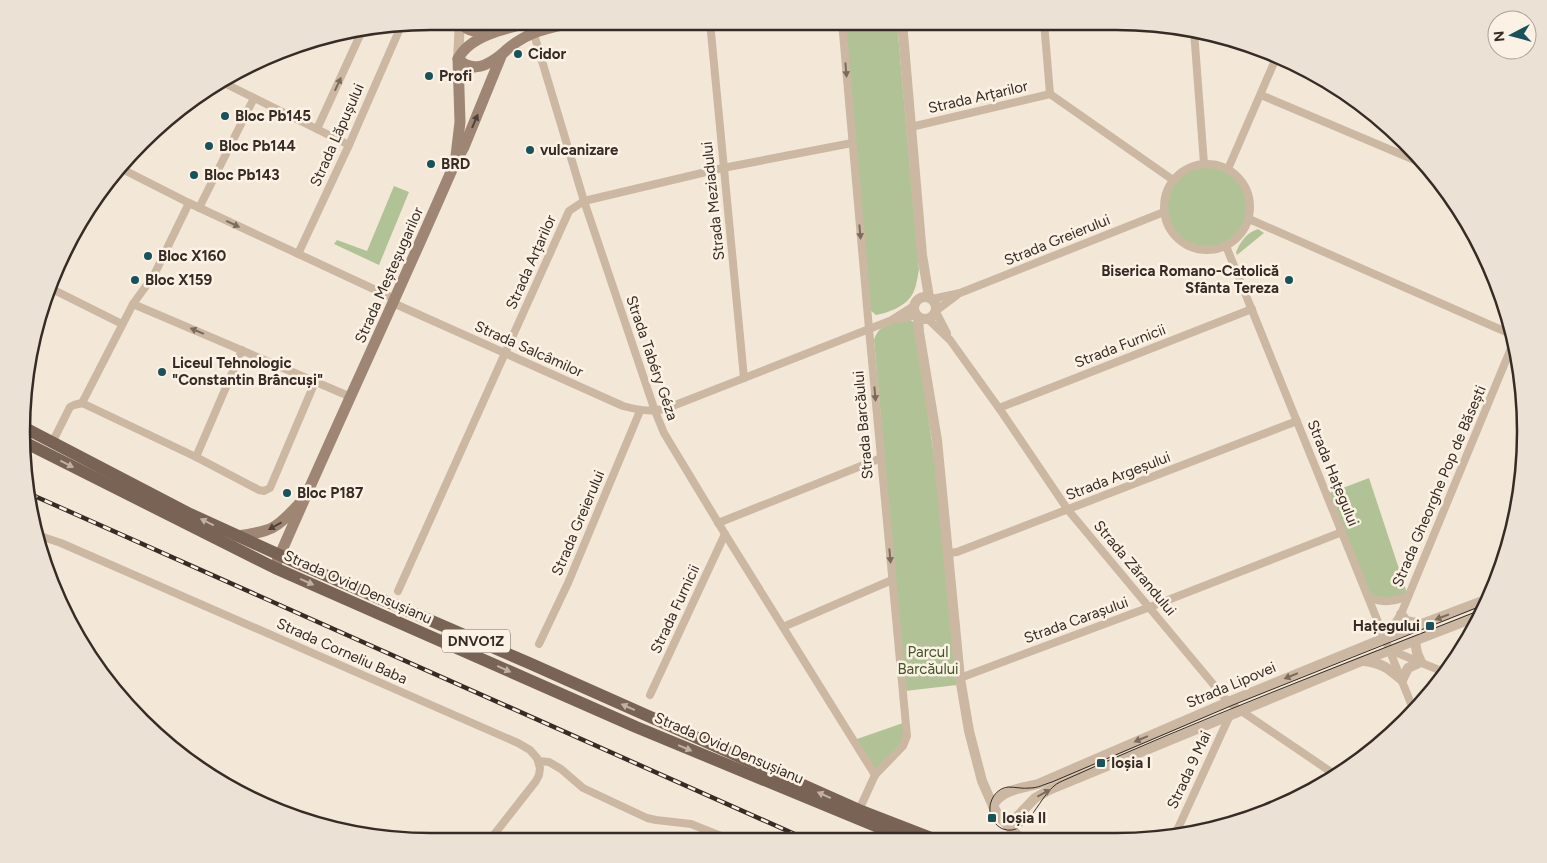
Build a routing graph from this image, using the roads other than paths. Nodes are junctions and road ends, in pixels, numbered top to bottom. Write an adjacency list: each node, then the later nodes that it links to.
1 (460, 30): 15 (street)
2 (469, 30): 11 (main road, Strada Meșteșugarilor)
3 (500, 30): 11 (main road, Strada Meșteșugarilor)
4 (529, 30): 14 (main road, Strada Meșteșugarilor)
5 (535, 30): 32 (street, Strada Tabéry Géza)
6 (711, 30): 28 (street, Strada Meziadului)
7 (843, 30): 23 (street, Strada Barcăului, one-way to 23)
8 (903, 30): 21 (street)
9 (1045, 30): 18 (street)
10 (399, 31): 24 (street, Strada Lăpușului)
11 (493, 31): 15 (main road, Strada Meșteșugarilor)
12 (359, 37): 22 (street, one-way to 12)
13 (1195, 38): 26 (street)
14 (502, 54): 15 (main road); 27 (main road, Strada Meșteșugarilor, one-way to 14)
15 (458, 59): 27 (main road, Strada Meșteșugarilor)
16 (1274, 63): 19 (street)
17 (229, 85): 20 (street)
18 (1050, 94): 21 (street, Strada Arțarilor); 31 (street)
19 (1261, 95): 25 (street); 29 (street)
20 (254, 98): 22 (street); 34 (street)
21 (911, 127): 39 (street)
22 (317, 129): 24 (street)
23 (852, 143): 28 (street, Strada Arțarilor); 49 (street, Strada Barcăului, one-way to 49)
24 (350, 145): 38 (street, Strada Lăpușului)
25 (1408, 157)
26 (1204, 164): 29 (street); 31 (street)
27 (454, 165): 43 (main road, Strada Meșteșugarilor)
28 (723, 168): 32 (street, Strada Arțarilor); 55 (street, Strada Meziadului)
29 (1228, 169): 36 (street)
30 (126, 171): 33 (street, Strada Salcâmilor)
31 (1173, 180): 35 (street)
32 (584, 201): 53 (street, Strada Arțarilor); 61 (street, Strada Tabéry Géza)
33 (189, 203): 34 (street, Strada Salcâmilor); 44 (street)
34 (199, 208): 38 (street, Strada Salcâmilor, one-way to 38)
35 (1164, 212): 37 (street); 41 (street, Strada Greierului)
36 (1249, 219): 37 (street); 50 (street)
37 (1226, 246): 45 (street, Strada Hațegului)
38 (298, 254): 43 (street, Strada Salcâmilor)
39 (922, 255): 42 (street); 47 (street)
40 (56, 291): 48 (street)
41 (960, 293): 42 (street, Strada Greierului); 46 (street, Strada Greierului)
42 (931, 298): 46 (street); 47 (street)
43 (394, 301): 53 (street, Strada Salcâmilor); 57 (main road, Strada Meșteșugarilor)
44 (133, 304): 48 (street); 52 (street, one-way to 44)
45 (1252, 309): 59 (street, Strada Furnicii); 62 (street, Strada Hațegului)
46 (936, 311): 47 (street); 51 (street, Strada Zărandului)
47 (920, 313): 49 (street); 51 (street, Strada Zărandului); 75 (street)
48 (122, 324): 58 (street)
49 (869, 329): 55 (street); 67 (street, Strada Barcăului, one-way to 67)
50 (1504, 332)
51 (950, 340): 59 (street, Strada Zărandului)
52 (242, 350): 56 (street); 66 (street)
53 (505, 353): 60 (street, Strada Salcâmilor); 79 (street, Strada Arțarilor)
54 (1509, 353): 80 (street, Strada Gheorghe Pop de Băsești)
55 (744, 378): 61 (street)
56 (315, 382): 57 (street); 66 (street)
57 (351, 397): 68 (main road, Strada Meșteșugarilor)
58 (82, 403): 64 (street); 66 (street)
59 (999, 408): 69 (street, Strada Zărandului)
60 (640, 411): 61 (street, Strada Salcâmilor); 90 (street, Strada Greierului)
61 (655, 411): 70 (street, Strada Tabéry Géza)
62 (1298, 421): 69 (street, Strada Argeșului); 71 (street, Strada Hațegului)
63 (30, 431): 64 (main road, Strada Ovid Densușianu / DNVO1Z)
64 (52, 443): 73 (main road, Strada Ovid Densușianu / DNVO1Z, one-way to 64)
65 (31, 445): 77 (main road, Strada Ovid Densușianu / DNVO1Z, one-way to 77)
66 (196, 457)
67 (881, 458): 70 (street); 78 (street, Strada Barcăului, one-way to 78)
68 (304, 499): 73 (main road, one-way to 73); 76 (main road, Strada Meșteșugarilor)
69 (1068, 510): 75 (street, Strada Argeșului); 83 (street, Strada Zărandului)
70 (718, 523): 72 (street, Strada Tabéry Géza)
71 (1342, 532): 81 (street, Strada Hațegului); 83 (street, Strada Carașului)
72 (725, 534): 87 (street, Strada Tabéry Géza); 97 (street, Strada Furnicii)
73 (237, 536): 76 (main road, Strada Ovid Densușianu / DNVO1Z)
74 (45, 538): 102 (street, Strada Corneliu Baba)
75 (948, 553): 95 (street)
76 (280, 556): 77 (main road, Strada Meșteșugarilor); 106 (main road, Strada Ovid Densușianu / DNVO1Z, one-way to 76)
77 (275, 568): 111 (main road, Strada Ovid Densușianu / DNVO1Z, one-way to 111)
78 (892, 580): 87 (street); 104 (street, Strada Barcăului)
79 (398, 591)
80 (1408, 596): 81 (street); 84 (street, Strada Gheorghe Pop de Băsești)
81 (1369, 598): 88 (street, Strada Hațegului)
82 (1479, 603): 86 (street, Strada Lipovei, one-way to 86)
83 (1150, 607): 95 (street, Strada Carașului); 98 (street, Strada Zărandului)
84 (1401, 614): 86 (street); 88 (street, Strada Gheorghe Pop de Băsești)
85 (1470, 619): 89 (street, Strada Lipovei)
86 (1423, 624): 88 (street, Strada Lipovei)
87 (783, 627): 104 (street, Strada Tabéry Géza)
88 (1385, 638): 91 (street, Strada Hațegului); 98 (street, Strada Lipovei, one-way to 98)
89 (1415, 641): 91 (street, Strada Lipovei); 93 (street)
90 (539, 644)
91 (1390, 650): 92 (street, Strada Lipovei); 93 (street); 96 (street, Strada Hațegului)
92 (1363, 661): 96 (street); 100 (street, Strada Lipovei)
93 (1421, 662): 94 (street); 96 (street)
94 (1439, 670)
95 (960, 678): 105 (street)
96 (1402, 680): 99 (street, Strada Hațegului)
97 (650, 695)
98 (1228, 702): 100 (street, Strada Zărandului); 105 (street, Strada Lipovei, one-way to 105)
99 (1411, 703)
100 (1241, 711): 101 (street, Strada Lipovei); 103 (street, Strada Zărandului)
101 (1230, 715): 107 (street, Strada Lipovei, one-way to 101); 108 (street, Strada 9 Mai)
102 (539, 761): 109 (street); 110 (street)
103 (1328, 771)
104 (875, 775): 106 (street, Strada Barcăului)
105 (993, 806): 107 (street)
106 (860, 810): 112 (main road, Strada Ovid Densușianu / DNVO1Z)
107 (1008, 826): 113 (street)
108 (1178, 828)
109 (495, 833)
110 (714, 833)
111 (892, 833)
112 (919, 833)
113 (1016, 833)

